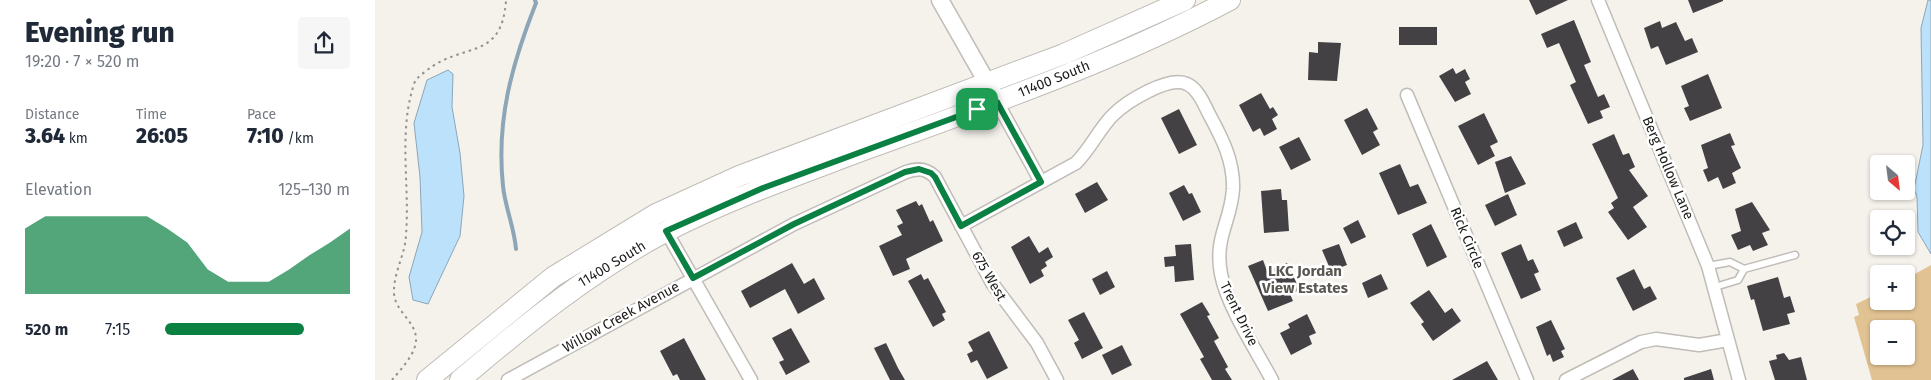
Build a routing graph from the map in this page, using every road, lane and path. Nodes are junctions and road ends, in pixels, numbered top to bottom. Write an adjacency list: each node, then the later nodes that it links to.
1 (506, 0): 19 (path)
2 (940, 0): 6 (street)
3 (1185, 0): 6 (main road, 11400 South)
4 (1230, 0): 8 (main road, 11400 South)
5 (1598, 0): 14 (street, Berg Hollow Lane)
6 (987, 82): 8 (street); 20 (main road, 11400 South)
7 (1407, 95): 26 (street, Rick Circle)
8 (997, 102): 10 (street); 12 (main road, 11400 South)
9 (925, 170): 11 (street, 675 West); 16 (street, Willow Creek Avenue)
10 (1041, 182): 11 (street, Trent Drive); 25 (street, Trent Drive)
11 (961, 226): 24 (street, 675 West)
12 (666, 231): 16 (street); 21 (main road, 11400 South)
13 (1795, 255): 15 (lane)
14 (1708, 266): 15 (lane); 17 (street, Berg Hollow Lane)
15 (1744, 269): 17 (lane)
16 (693, 278): 22 (street, Willow Creek Avenue); 23 (street)
17 (1715, 287): 18 (street, Berg Hollow Lane)
18 (1729, 340): 27 (street); 28 (street, Berg Hollow Lane)
19 (392, 380)
20 (427, 380)
21 (460, 380)
22 (508, 380)
23 (751, 380)
24 (1057, 380)
25 (1272, 380)
26 (1527, 380)
27 (1566, 380)
28 (1739, 380)

